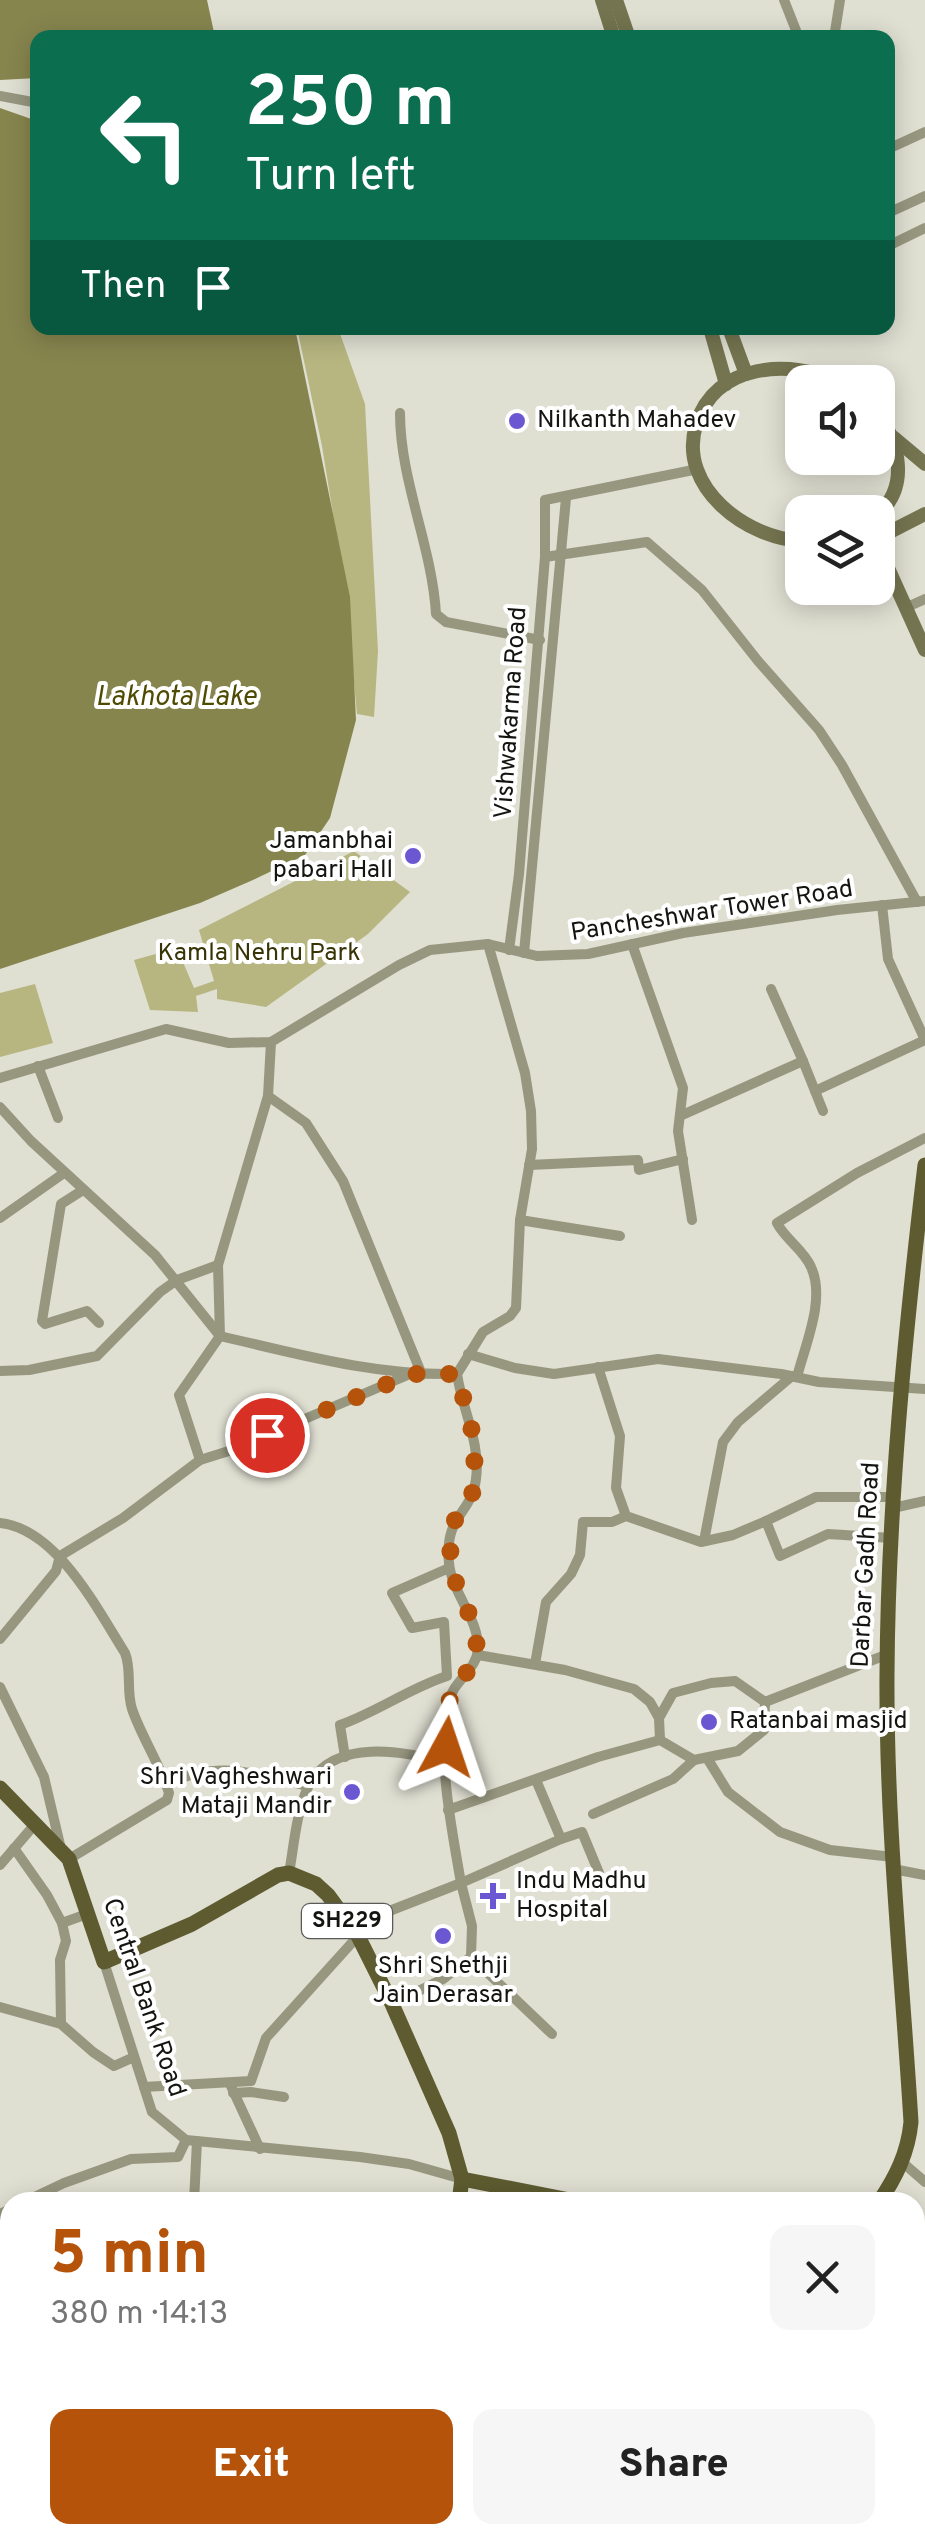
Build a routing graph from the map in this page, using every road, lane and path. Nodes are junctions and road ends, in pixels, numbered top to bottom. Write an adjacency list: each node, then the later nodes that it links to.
1 (602, 0): 5 (main road)
2 (616, 0): 6 (main road)
3 (784, 0): 7 (street)
4 (840, 0): 8 (street)
5 (611, 30)
6 (626, 30)
7 (796, 30)
8 (835, 30)
9 (0, 96): 10 (street)
10 (30, 102)
11 (925, 132): 12 (street)
12 (895, 146)
13 (925, 196): 14 (street)
14 (895, 210)
15 (925, 228): 16 (street)
16 (895, 243)
17 (712, 335): 21 (main road)
18 (731, 335): 20 (main road)
19 (785, 368): 20 (main road)
20 (746, 374): 21 (main road)
21 (726, 384): 26 (main road)
22 (400, 413): 37 (street)
23 (895, 439): 25 (main road)
24 (895, 449): 27 (main road)
25 (925, 464)
26 (698, 469): 28 (street, Vishwakarma Road); 31 (main road)
27 (895, 475)
28 (566, 498): 32 (street, Vishwakarma Road); 33 (street, Vishwakarma Road)
29 (925, 514): 30 (main road)
30 (895, 529)
31 (785, 539)
32 (560, 555): 33 (street); 38 (street, Vishwakarma Road); 40 (street)
33 (545, 556): 37 (street, Vishwakarma Road)
34 (895, 585): 36 (main road)
35 (925, 598): 36 (street)
36 (905, 608): 39 (main road)
37 (538, 640): 38 (street); 44 (street, Vishwakarma Road)
38 (552, 642): 45 (street, Vishwakarma Road)
39 (925, 650)
40 (921, 901): 41 (street, Pancheshwar Tower Road)
41 (882, 906): 43 (street, Pancheshwar Tower Road); 47 (street)
42 (488, 944): 44 (street, Pancheshwar Tower Road); 48 (street, Pancheshwar Tower Road); 60 (street)
43 (632, 944): 45 (street, Pancheshwar Tower Road); 56 (street)
44 (509, 950): 45 (street, Pancheshwar Tower Road)
45 (524, 953)
46 (771, 989): 49 (street)
47 (925, 1040): 52 (street)
48 (271, 1042): 50 (street); 53 (street)
49 (803, 1061): 52 (street); 56 (street)
50 (38, 1066): 51 (street); 57 (street)
51 (0, 1078)
52 (815, 1091): 55 (street)
53 (268, 1096): 68 (street); 75 (street)
54 (0, 1107): 62 (street)
55 (823, 1111)
56 (680, 1116): 59 (street)
57 (58, 1118)
58 (925, 1138): 77 (street)
59 (683, 1159): 60 (street); 66 (street)
60 (529, 1165): 65 (street)
61 (925, 1165): 78 (main road, Darbar Gadh Road)
62 (64, 1172): 63 (street); 64 (street)
63 (83, 1190): 69 (street); 70 (street)
64 (0, 1218)
65 (520, 1220): 67 (street); 72 (street)
66 (692, 1220)
67 (620, 1236)
68 (218, 1265): 69 (street); 71 (street)
69 (177, 1280): 71 (street); 74 (street)
70 (99, 1322)
71 (220, 1336): 75 (street); 80 (street)
72 (468, 1354): 73 (street); 76 (street)
73 (598, 1367): 77 (street); 83 (street)
74 (0, 1371)
75 (417, 1374): 76 (street); 80 (street)
76 (457, 1374): 89 (street)
77 (795, 1377): 78 (street); 87 (street)
78 (903, 1388): 79 (street); 82 (main road, Darbar Gadh Road)
79 (925, 1389)
80 (200, 1460): 88 (street)
81 (925, 1501): 82 (street)
82 (893, 1502): 84 (street); 86 (main road, Darbar Gadh Road)
83 (626, 1516): 87 (street); 93 (street)
84 (766, 1521): 86 (street); 87 (street)
85 (0, 1523): 88 (street)
86 (892, 1538): 92 (main road, Darbar Gadh Road)
87 (704, 1540)
88 (60, 1556): 90 (street); 103 (street)
89 (450, 1568): 91 (street); 98 (street)
90 (0, 1638)
91 (478, 1654): 93 (street); 101 (street)
92 (888, 1654): 95 (street); 112 (main road, Darbar Gadh Road)
93 (534, 1664): 96 (street)
94 (0, 1687): 111 (street)
95 (765, 1702): 96 (street); 99 (street)
96 (658, 1718): 97 (street)
97 (660, 1740): 100 (street); 102 (street)
98 (345, 1757): 101 (street); 104 (street)
99 (707, 1758): 100 (street); 112 (street)
100 (694, 1760): 107 (street)
101 (446, 1763): 106 (street)
102 (536, 1780): 106 (street); 109 (street)
103 (166, 1784): 104 (street); 111 (street)
104 (308, 1786): 114 (street)
105 (0, 1788): 108 (main road, Central Bank Road)
106 (448, 1810): 117 (street)
107 (593, 1814)
108 (36, 1823): 110 (street); 111 (main road, Central Bank Road)
109 (561, 1839): 115 (street); 117 (street)
110 (14, 1848): 113 (street); 119 (street)
111 (65, 1854): 118 (main road, Central Bank Road)
112 (893, 1863): 116 (street); 133 (main road, Darbar Gadh Road)
113 (0, 1866)
114 (289, 1873): 120 (main road, SH229); 122 (main road, SH229)
115 (599, 1873)
116 (925, 1875)
117 (460, 1884): 120 (street); 121 (street)
118 (88, 1914): 119 (street); 122 (main road, Central Bank Road)
119 (62, 1923): 125 (street)
120 (355, 1931): 123 (main road, SH229); 129 (street)
121 (471, 1957): 123 (street); 126 (street)
122 (104, 1962): 127 (street, Central Bank Road)
123 (392, 2004): 135 (main road, SH229)
124 (0, 2007): 125 (street)
125 (61, 2024): 127 (street)
126 (552, 2034)
127 (134, 2057): 128 (street, Central Bank Road)
128 (144, 2087): 129 (street); 131 (street, Central Bank Road)
129 (232, 2089): 130 (street); 132 (street)
130 (284, 2097)
131 (191, 2141): 132 (street); 136 (street); 137 (street)
132 (260, 2149): 135 (street)
133 (902, 2162): 134 (street); 140 (main road, Darbar Gadh Road)
134 (923, 2175)
135 (462, 2179): 138 (main road); 139 (main road)
136 (45, 2192)
137 (194, 2192)
138 (460, 2192)
139 (497, 2192)
140 (886, 2192)

